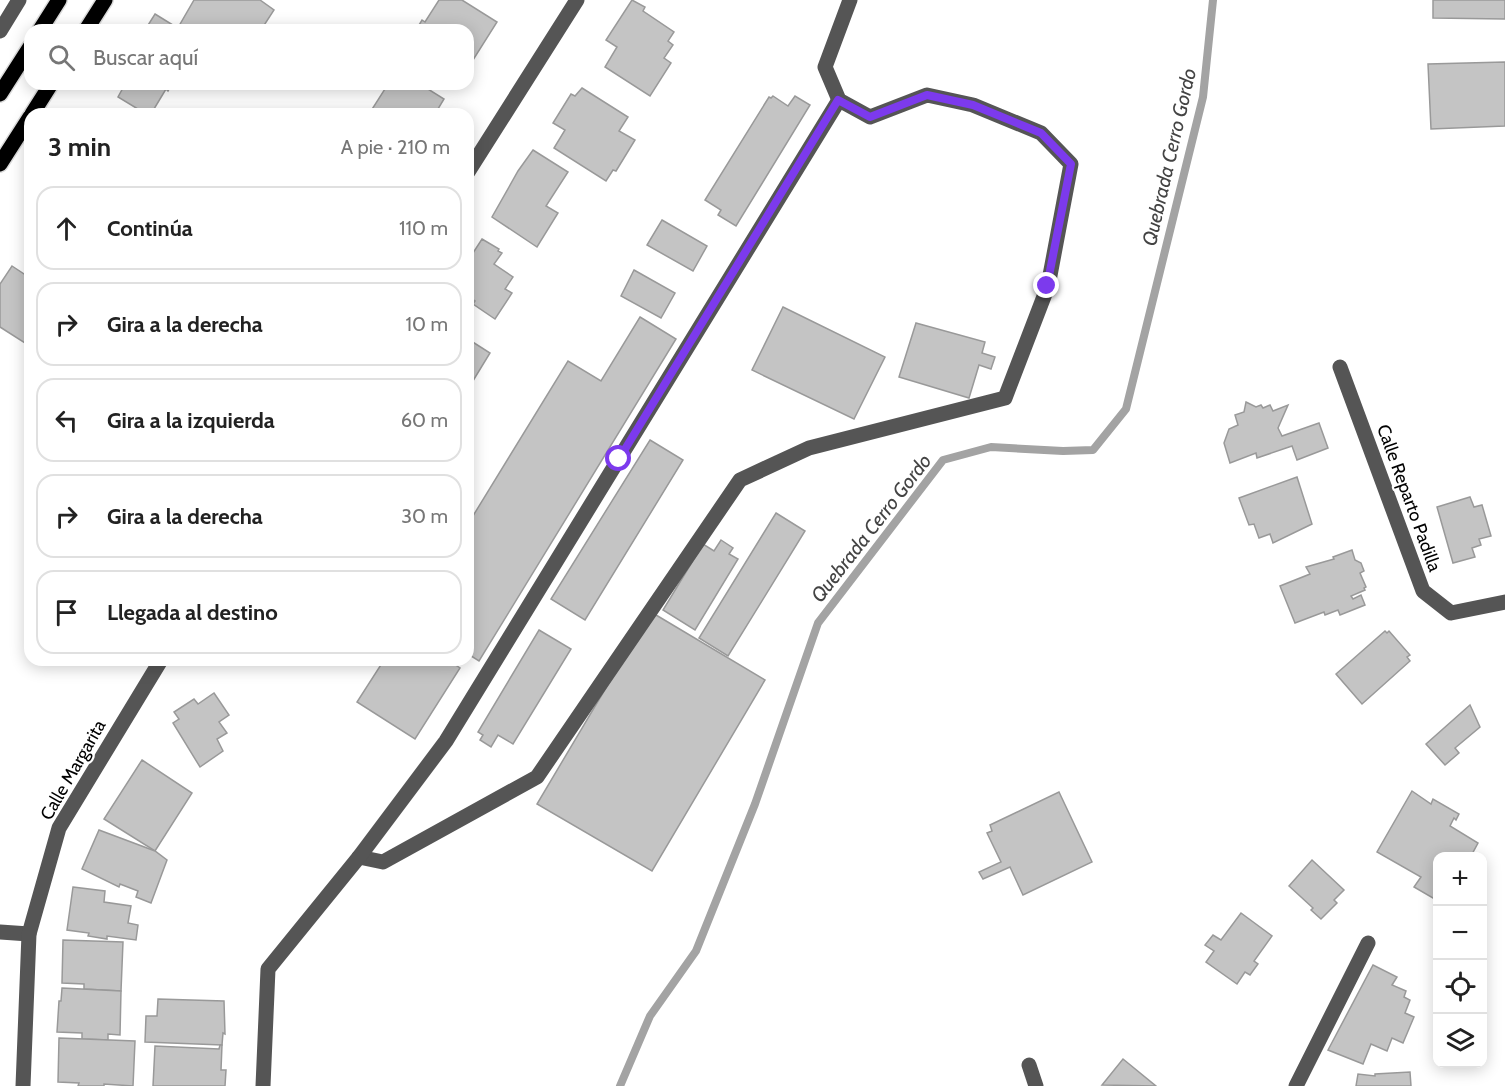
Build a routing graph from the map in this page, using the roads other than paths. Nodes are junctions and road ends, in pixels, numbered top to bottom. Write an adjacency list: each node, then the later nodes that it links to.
1 (19, 0): 8 (street)
2 (59, 0): 6 (main road)
3 (105, 0): 7 (main road)
4 (577, 0): 15 (street)
5 (850, 0): 12 (street)
6 (44, 24)
7 (90, 24)
8 (0, 31)
9 (24, 56): 11 (main road)
10 (47, 90): 13 (main road)
11 (0, 94)
12 (838, 100): 20 (street); 20 (street)
13 (36, 108)
14 (24, 127): 16 (main road)
15 (474, 163)
16 (0, 164)
17 (1340, 367): 18 (street, Calle Reparto Padilla)
18 (1505, 602)
19 (157, 666): 22 (street, Calle Margarita)
20 (359, 857): 26 (street)
21 (0, 932): 22 (street)
22 (29, 933): 25 (street, Calle Margarita)
23 (1368, 943): 28 (street)
24 (1029, 1065): 27 (street)
25 (23, 1086)
26 (263, 1086)
27 (1036, 1086)
28 (1296, 1086)

